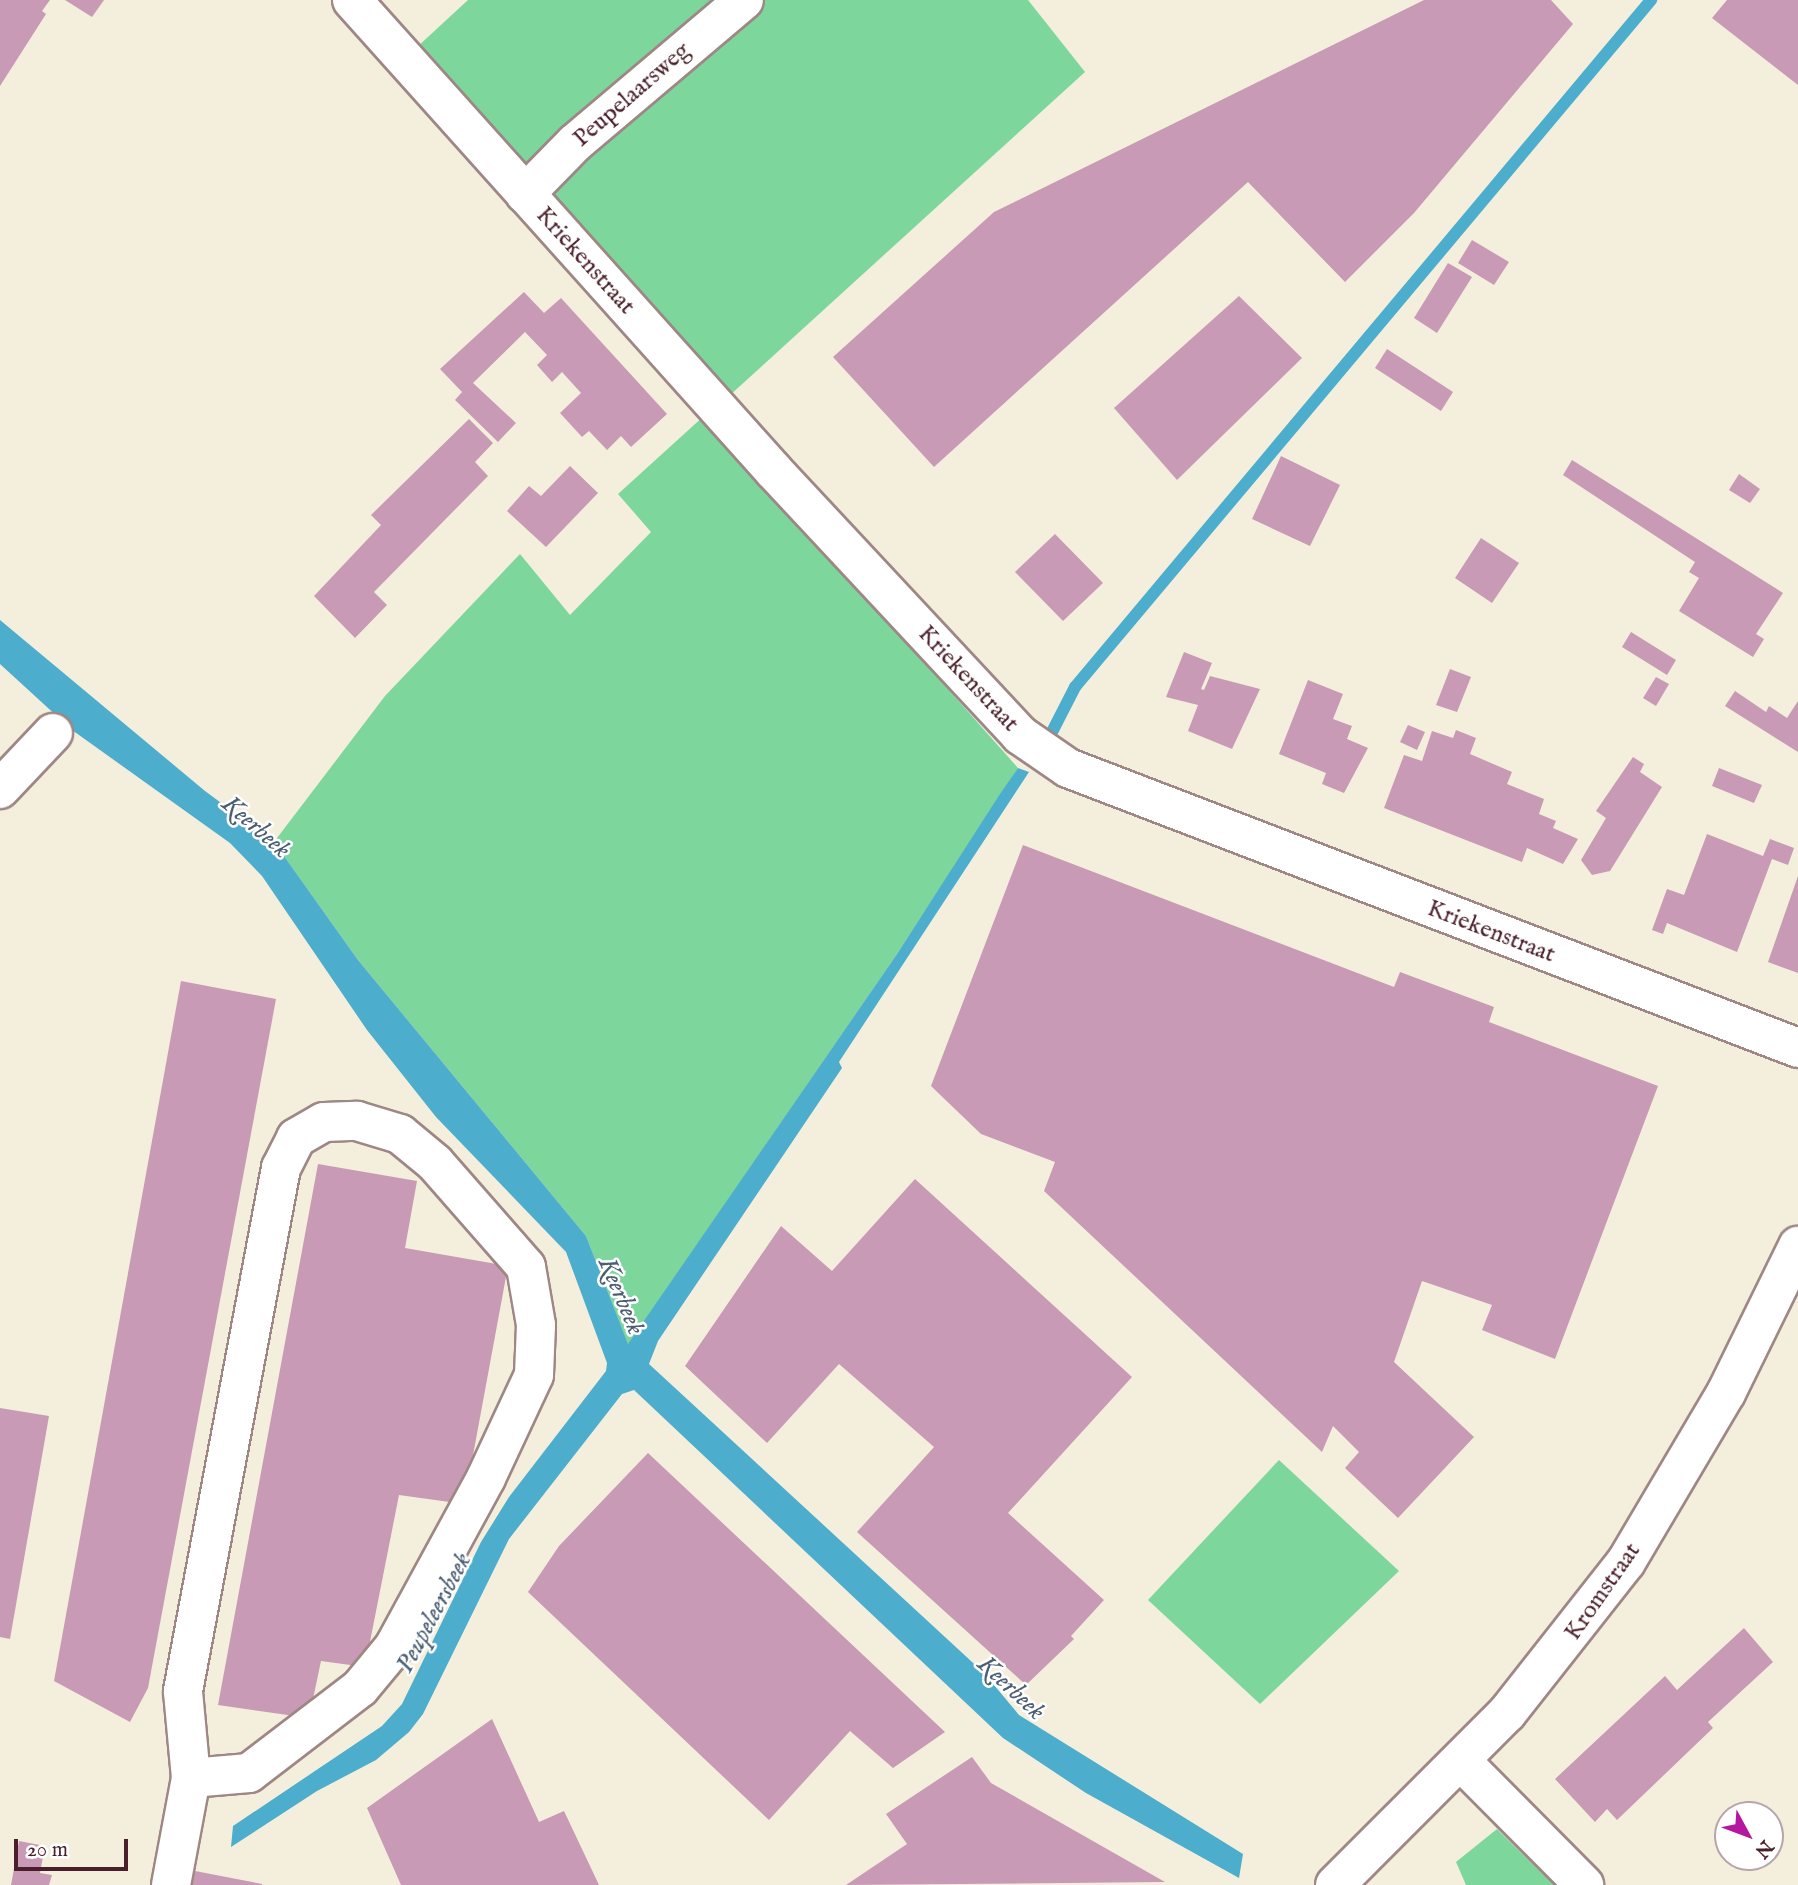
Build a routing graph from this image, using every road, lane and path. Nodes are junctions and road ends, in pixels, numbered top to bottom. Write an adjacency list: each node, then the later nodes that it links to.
1 (352, 0): 3 (street, Kriekenstraat)
2 (744, 0): 3 (street, Peupelaarsweg)
3 (525, 194): 6 (street, Kriekenstraat)
4 (53, 733): 5 (street)
5 (0, 789)
6 (1798, 1048)
7 (1798, 1247): 8 (street, Kromstraat)
8 (1461, 1761): 11 (street, Kromstraat); 12 (street)
9 (191, 1778): 9 (street); 10 (street)
10 (171, 1885)
11 (1335, 1885)
12 (1584, 1885)

